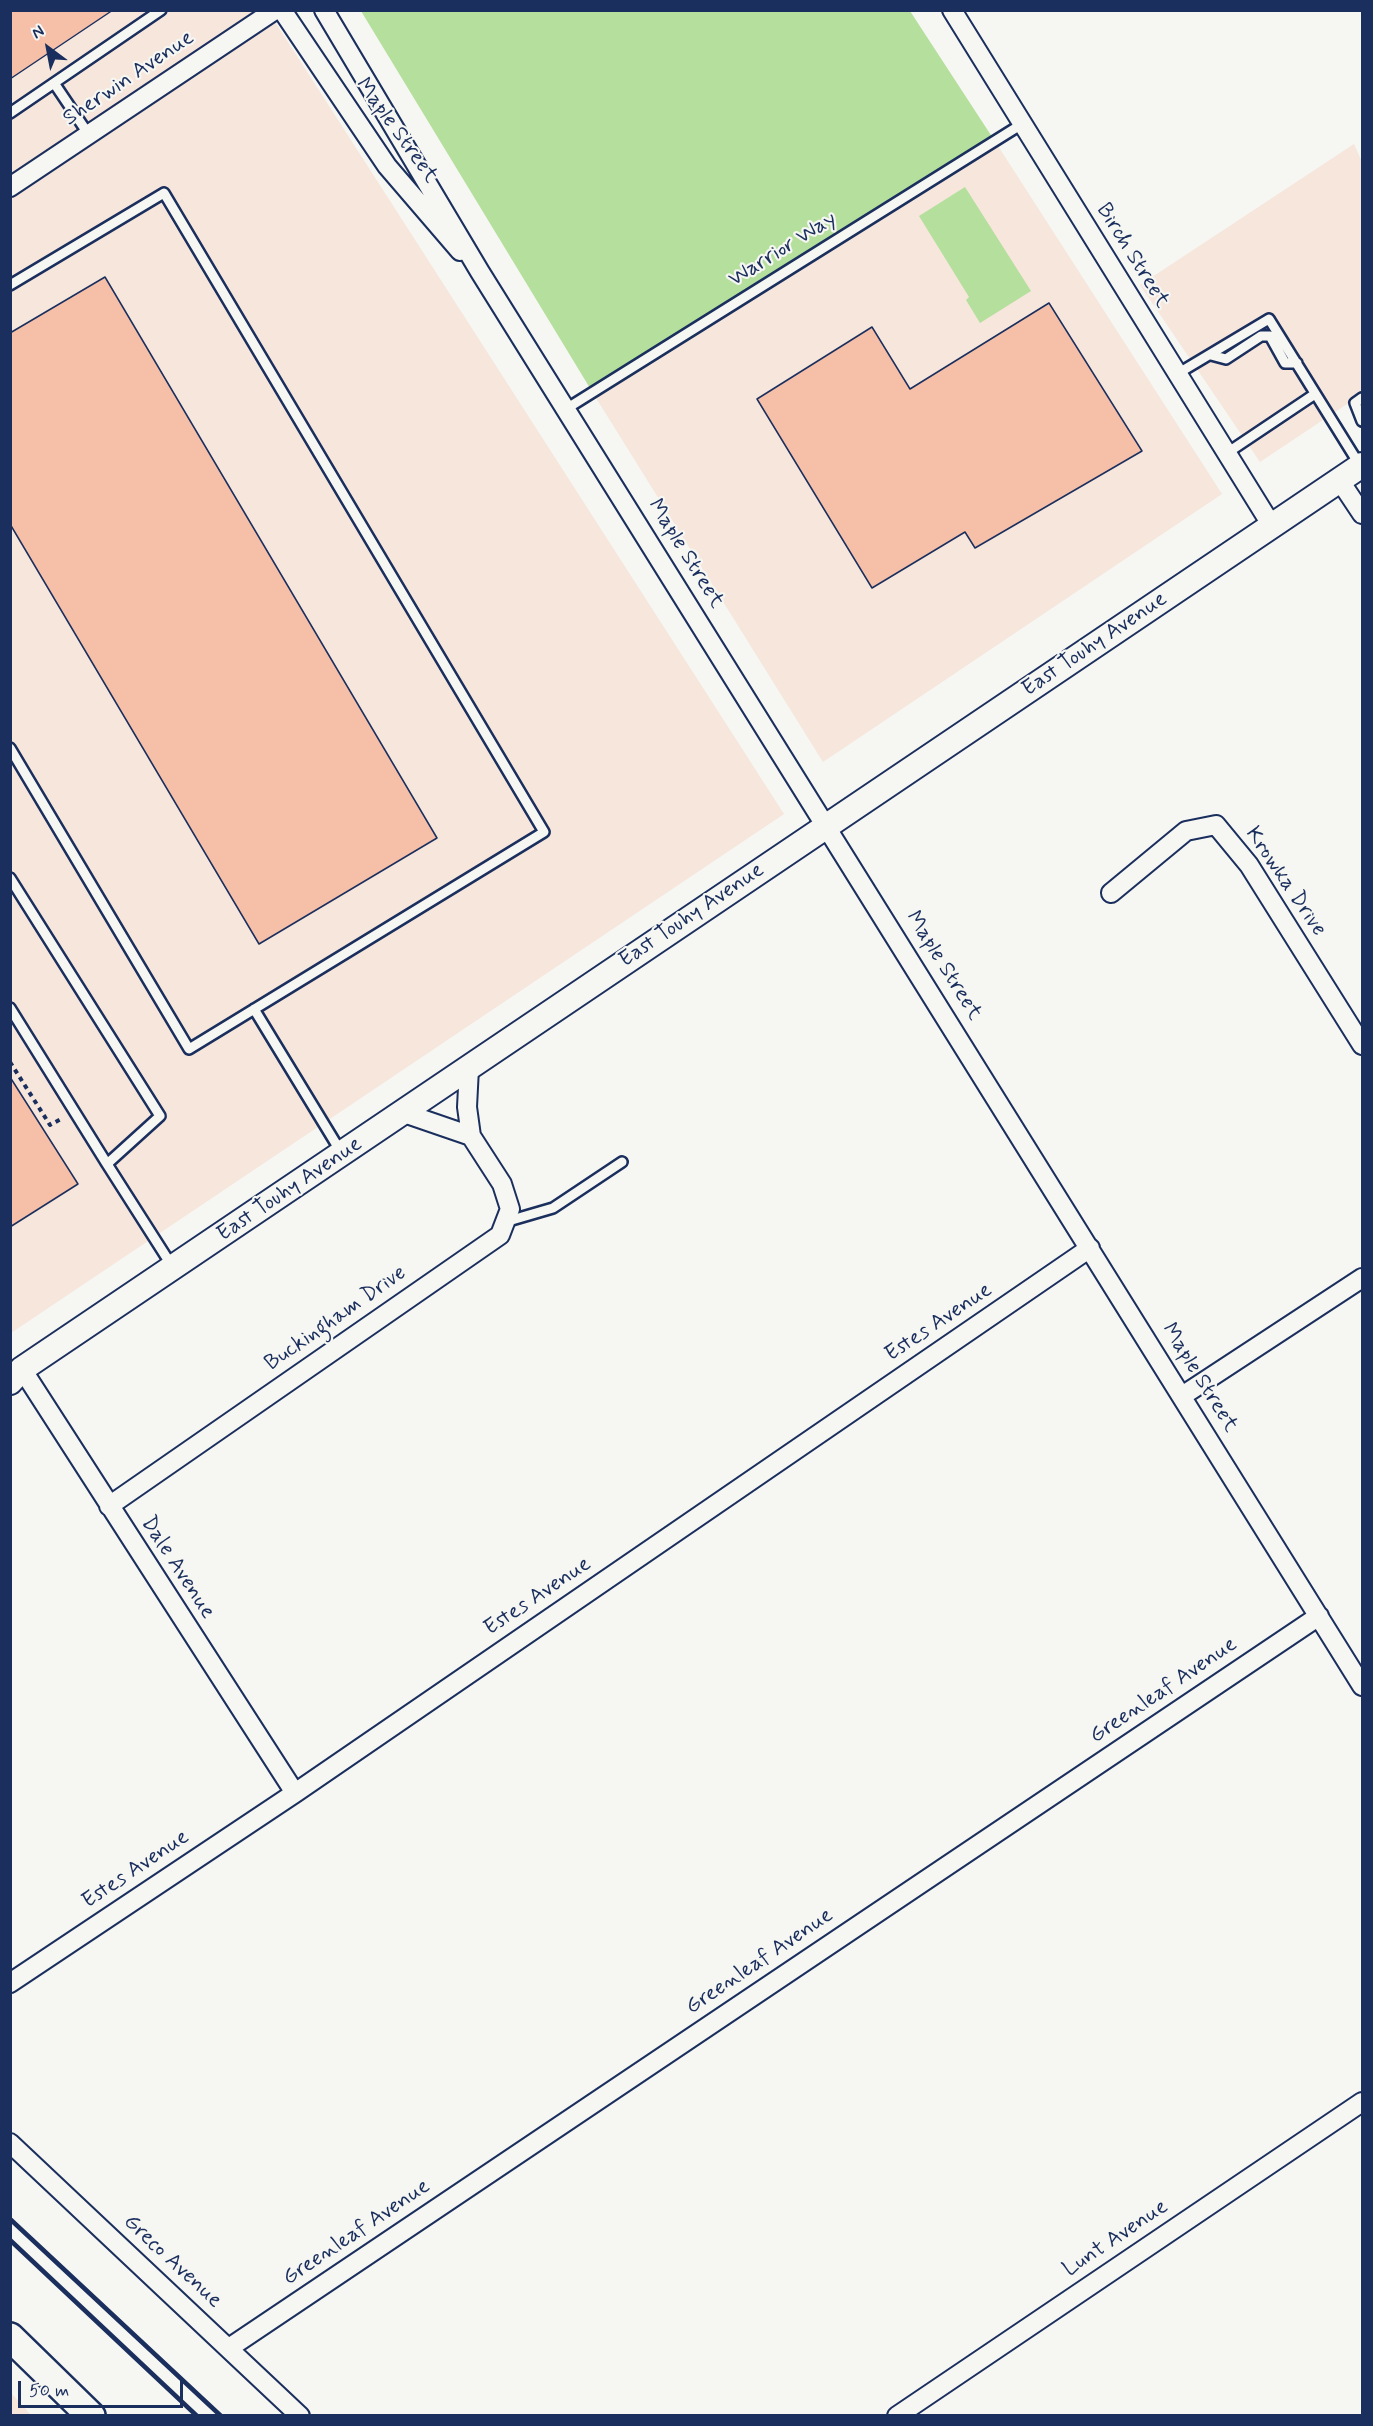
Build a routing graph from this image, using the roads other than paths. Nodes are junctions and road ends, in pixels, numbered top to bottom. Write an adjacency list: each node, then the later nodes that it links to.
1 (161, 10): 6 (lane)
2 (275, 10): 9 (street, Sherwin Avenue)
3 (282, 10): 11 (street, Maple Street)
4 (324, 10): 11 (street, Maple Street)
5 (952, 10): 8 (street, Birch Street)
6 (54, 83): 7 (lane); 9 (lane)
7 (10, 113)
8 (1022, 124): 15 (street, Birch Street); 18 (lane, Warrior Way)
9 (89, 135): 10 (street, Sherwin Avenue)
10 (10, 187)
11 (480, 272): 18 (street, Maple Street)
12 (10, 285): 30 (lane)
13 (1211, 355): 14 (lane); 14 (lane); 15 (lane)
14 (1297, 363): 16 (lane)
15 (1177, 374): 20 (street, Birch Street)
16 (1315, 394): 20 (lane); 21 (lane)
17 (1362, 398): 19 (lane)
18 (566, 409): 26 (street, Maple Street)
19 (1362, 421)
20 (1227, 453): 24 (street, Birch Street)
21 (1362, 465): 22 (main road, East Touhy Avenue)
22 (1340, 481): 23 (street); 24 (main road, East Touhy Avenue)
23 (1362, 514)
24 (1272, 526): 26 (main road, East Touhy Avenue)
25 (10, 748): 30 (lane)
26 (826, 825): 32 (main road, East Touhy Avenue); 39 (street, Maple Street)
27 (11, 878): 37 (lane)
28 (1111, 893): 31 (street, Krowka Drive)
29 (10, 1008): 37 (lane)
30 (254, 1010): 35 (lane)
31 (1362, 1044)
32 (469, 1068): 33 (main road, East Touhy Avenue); 34 (street)
33 (404, 1113): 34 (street); 35 (main road, East Touhy Avenue)
34 (471, 1136): 38 (street)
35 (343, 1154): 40 (main road, East Touhy Avenue)
36 (622, 1162): 38 (lane)
37 (107, 1164): 40 (lane)
38 (505, 1222): 44 (street, Buckingham Drive)
39 (1090, 1248): 43 (street, Maple Street); 47 (street, Estes Avenue)
40 (173, 1268): 42 (main road, East Touhy Avenue)
41 (1362, 1278): 43 (street)
42 (14, 1374): 44 (street, Dale Avenue)
43 (1182, 1395): 45 (street, Maple Street)
44 (109, 1506): 47 (street, Dale Avenue)
45 (1319, 1616): 46 (street, Maple Street); 52 (street, Greenleaf Avenue)
46 (1362, 1686)
47 (295, 1792): 48 (street, Estes Avenue)
48 (10, 1983)
49 (1362, 2102): 55 (street, Lunt Avenue)
50 (10, 2143): 52 (street, Greco Avenue)
51 (10, 2337): 53 (main road)
52 (228, 2348): 54 (street, Greco Avenue)
53 (91, 2415)
54 (300, 2415)
55 (897, 2415)

